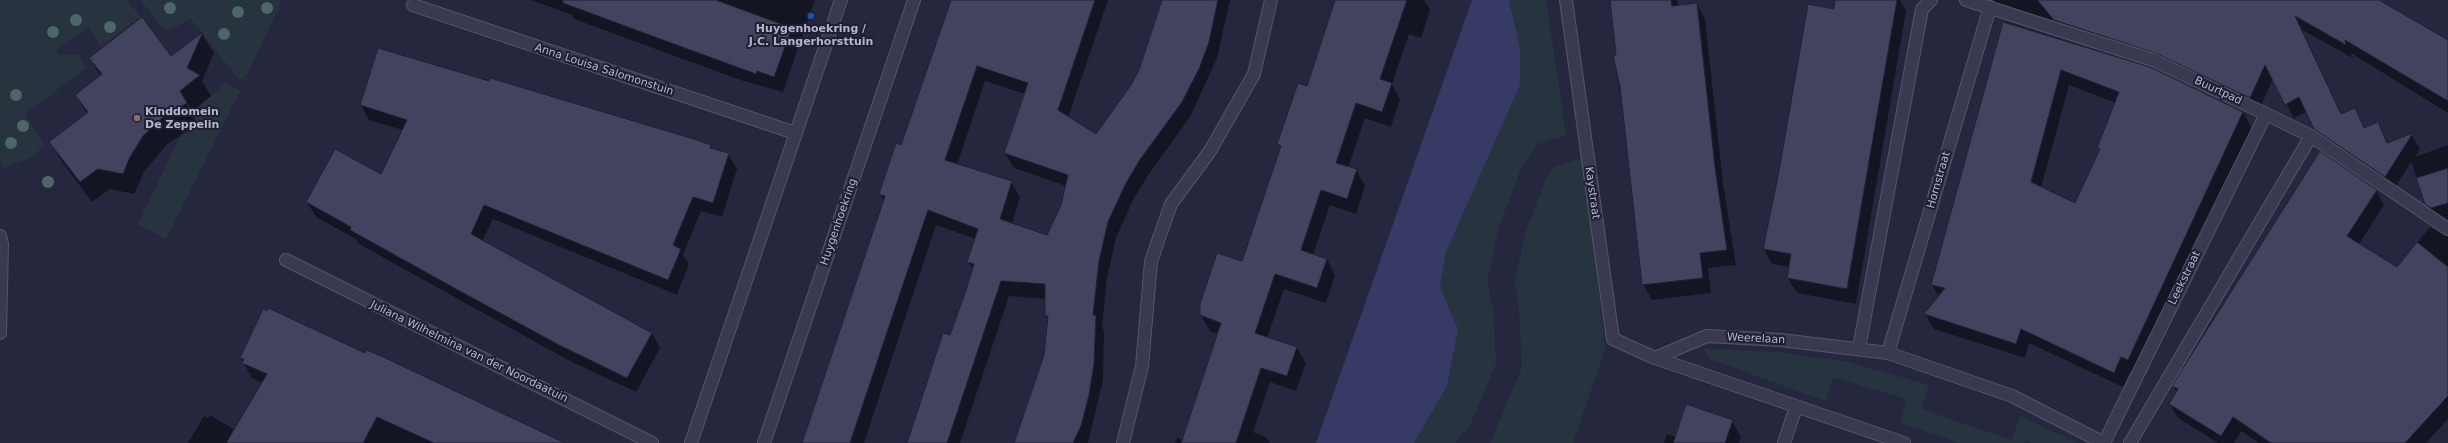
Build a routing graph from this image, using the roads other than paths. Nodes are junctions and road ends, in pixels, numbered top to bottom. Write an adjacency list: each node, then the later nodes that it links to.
1 (841, 0): 10 (street)
2 (914, 0): 22 (street, Huygenhoekring)
3 (1271, 0): 23 (street)
4 (1566, 0): 18 (street, Kaystraat)
5 (1930, 0): 16 (street)
6 (1966, 0): 8 (street, Buurtpad)
7 (413, 5): 10 (street, Anna Louisa Salomonstuin)
8 (1990, 8): 9 (street, Buurtpad); 17 (street, Hornstraat)
9 (2266, 114): 11 (street, Buurtpad); 26 (street, Leekstraat)
10 (795, 133): 21 (street)
11 (2311, 136): 12 (street, Buurtpad); 27 (street)
12 (2448, 229)
13 (0, 236): 15 (street)
14 (286, 260): 20 (street, Juliana Wilhelmina van der Noordaatuin)
15 (0, 333)
16 (1859, 348): 17 (street, Weerelaan); 18 (street, Weerelaan)
17 (1888, 353): 26 (street, Weerelaan)
18 (1655, 358): 19 (street)
19 (1796, 407): 24 (street); 25 (street)
20 (652, 443)
21 (691, 443)
22 (764, 443)
23 (1123, 443)
24 (1784, 443)
25 (1904, 443)
26 (2104, 443)
27 (2130, 443)

